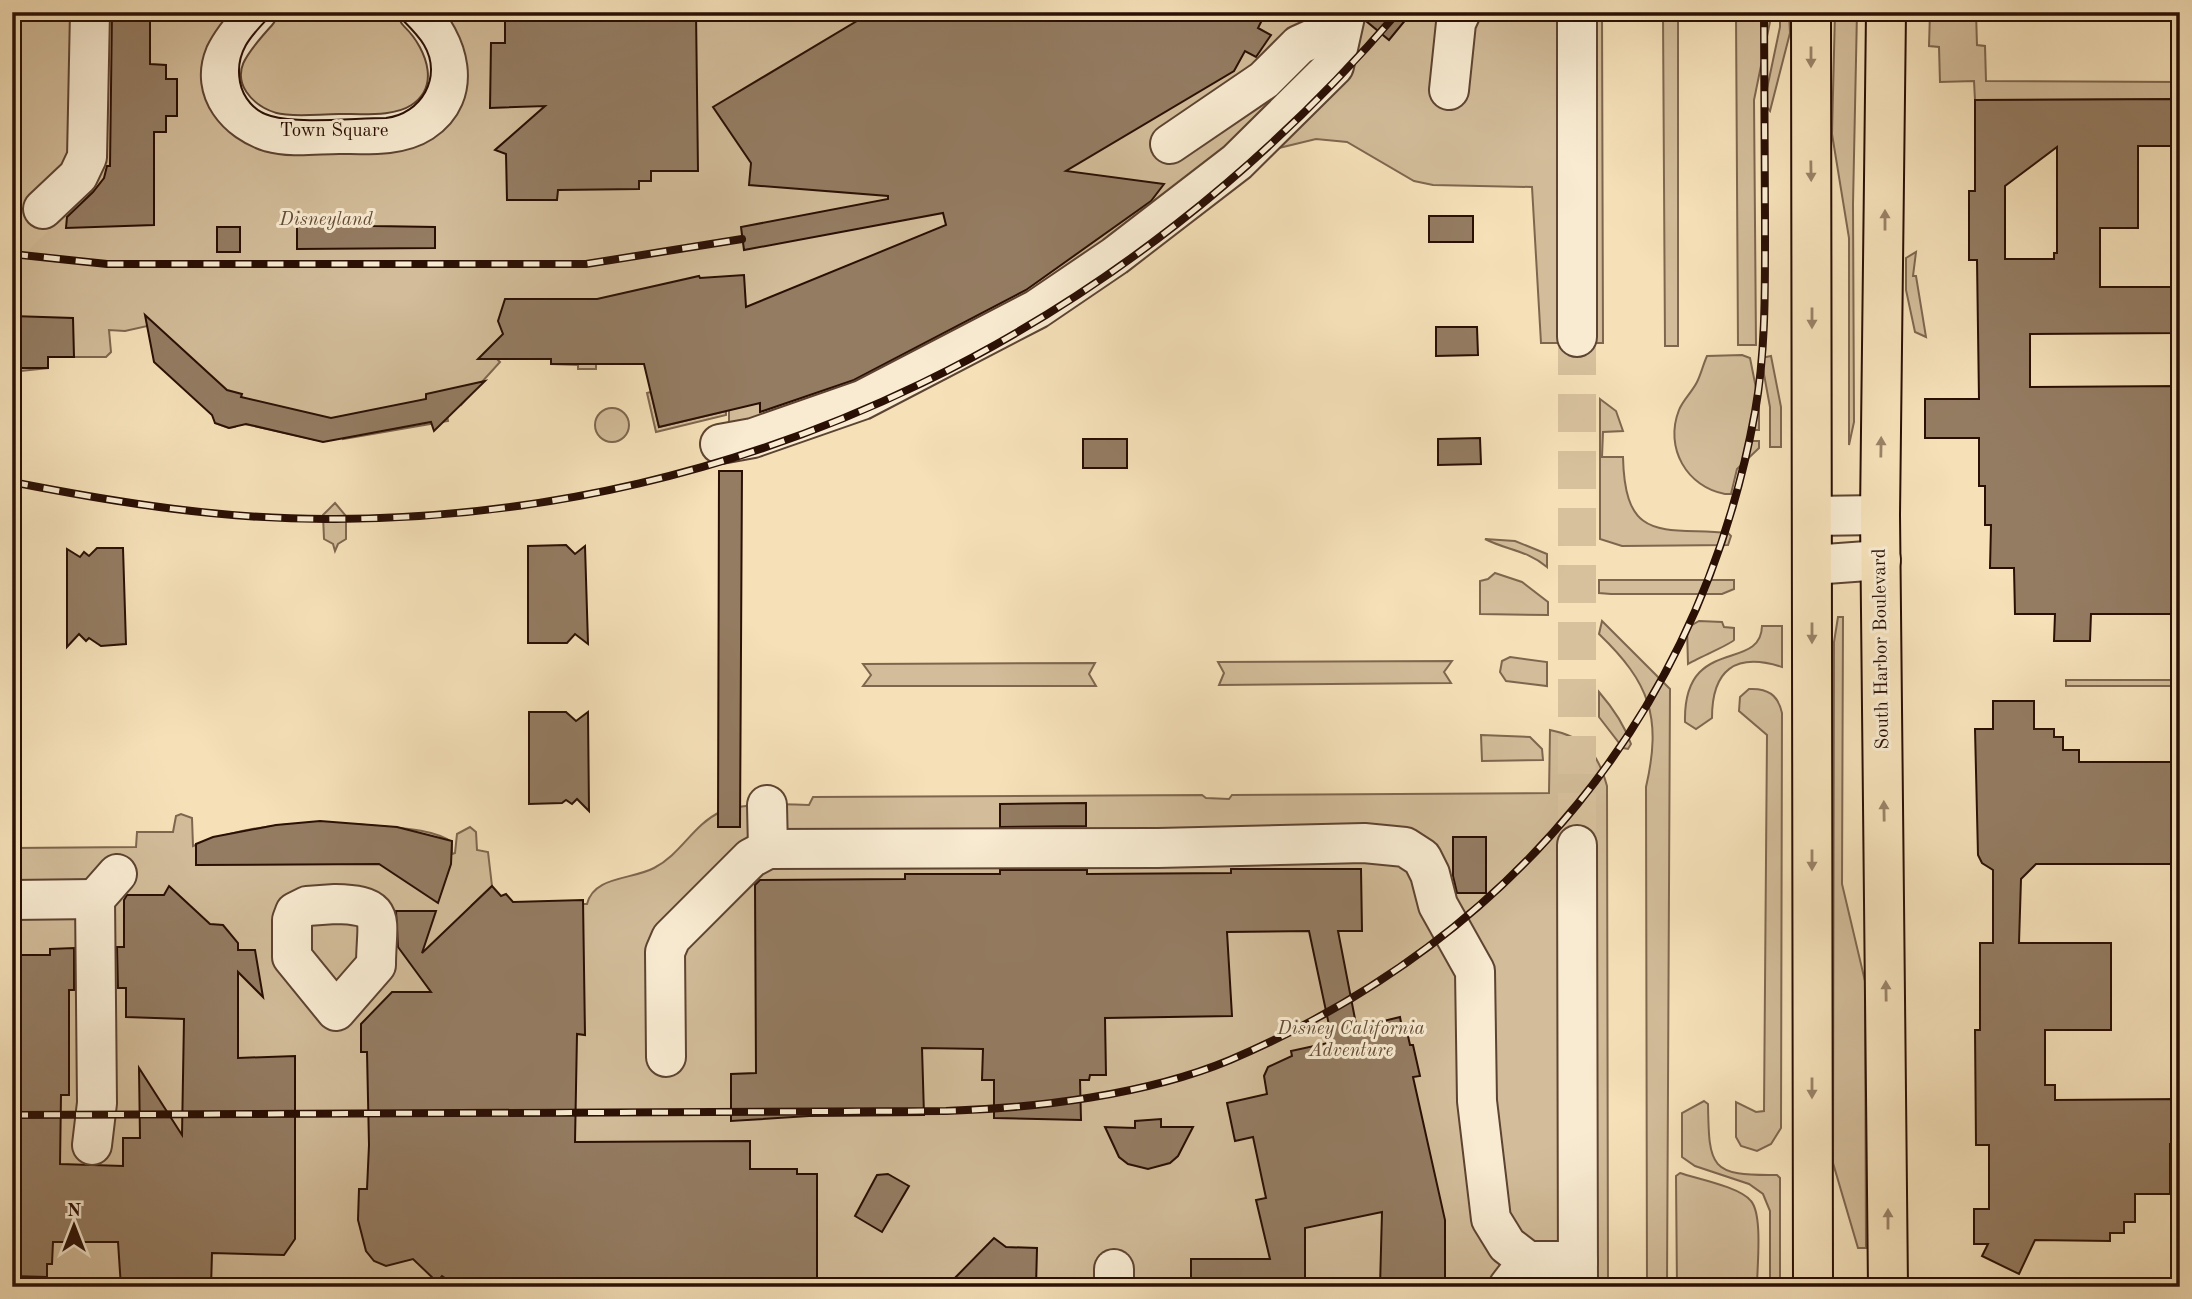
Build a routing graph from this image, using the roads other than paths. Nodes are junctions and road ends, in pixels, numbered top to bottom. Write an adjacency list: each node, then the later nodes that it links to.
1 (90, 12): 11 (street)
2 (257, 12): 7 (street, Town Square)
3 (1461, 12): 9 (street)
4 (1577, 12): 12 (street)
5 (1811, 12): 15 (main road, one-way to 15)
6 (1886, 12): 14 (main road, South Harbor Boulevard, one-way to 6)
7 (424, 14)
8 (1344, 19): 10 (street); 13 (street)
9 (1449, 90)
10 (1170, 144)
11 (43, 209)
12 (1577, 337)
13 (720, 444)
14 (1880, 515): 15 (street); 16 (main road, South Harbor Boulevard)
15 (1812, 516): 17 (main road)
16 (1881, 560): 17 (street); 27 (main road, South Harbor Boulevard, one-way to 16)
17 (1812, 565): 26 (main road, one-way to 26)
18 (767, 805): 20 (street)
19 (1577, 845): 25 (street)
20 (768, 849): 22 (street); 24 (street)
21 (12, 900): 23 (street)
22 (666, 1057)
23 (92, 1145)
24 (1518, 1274): 25 (street)
25 (1578, 1274)
26 (1813, 1287)
27 (1888, 1287)

